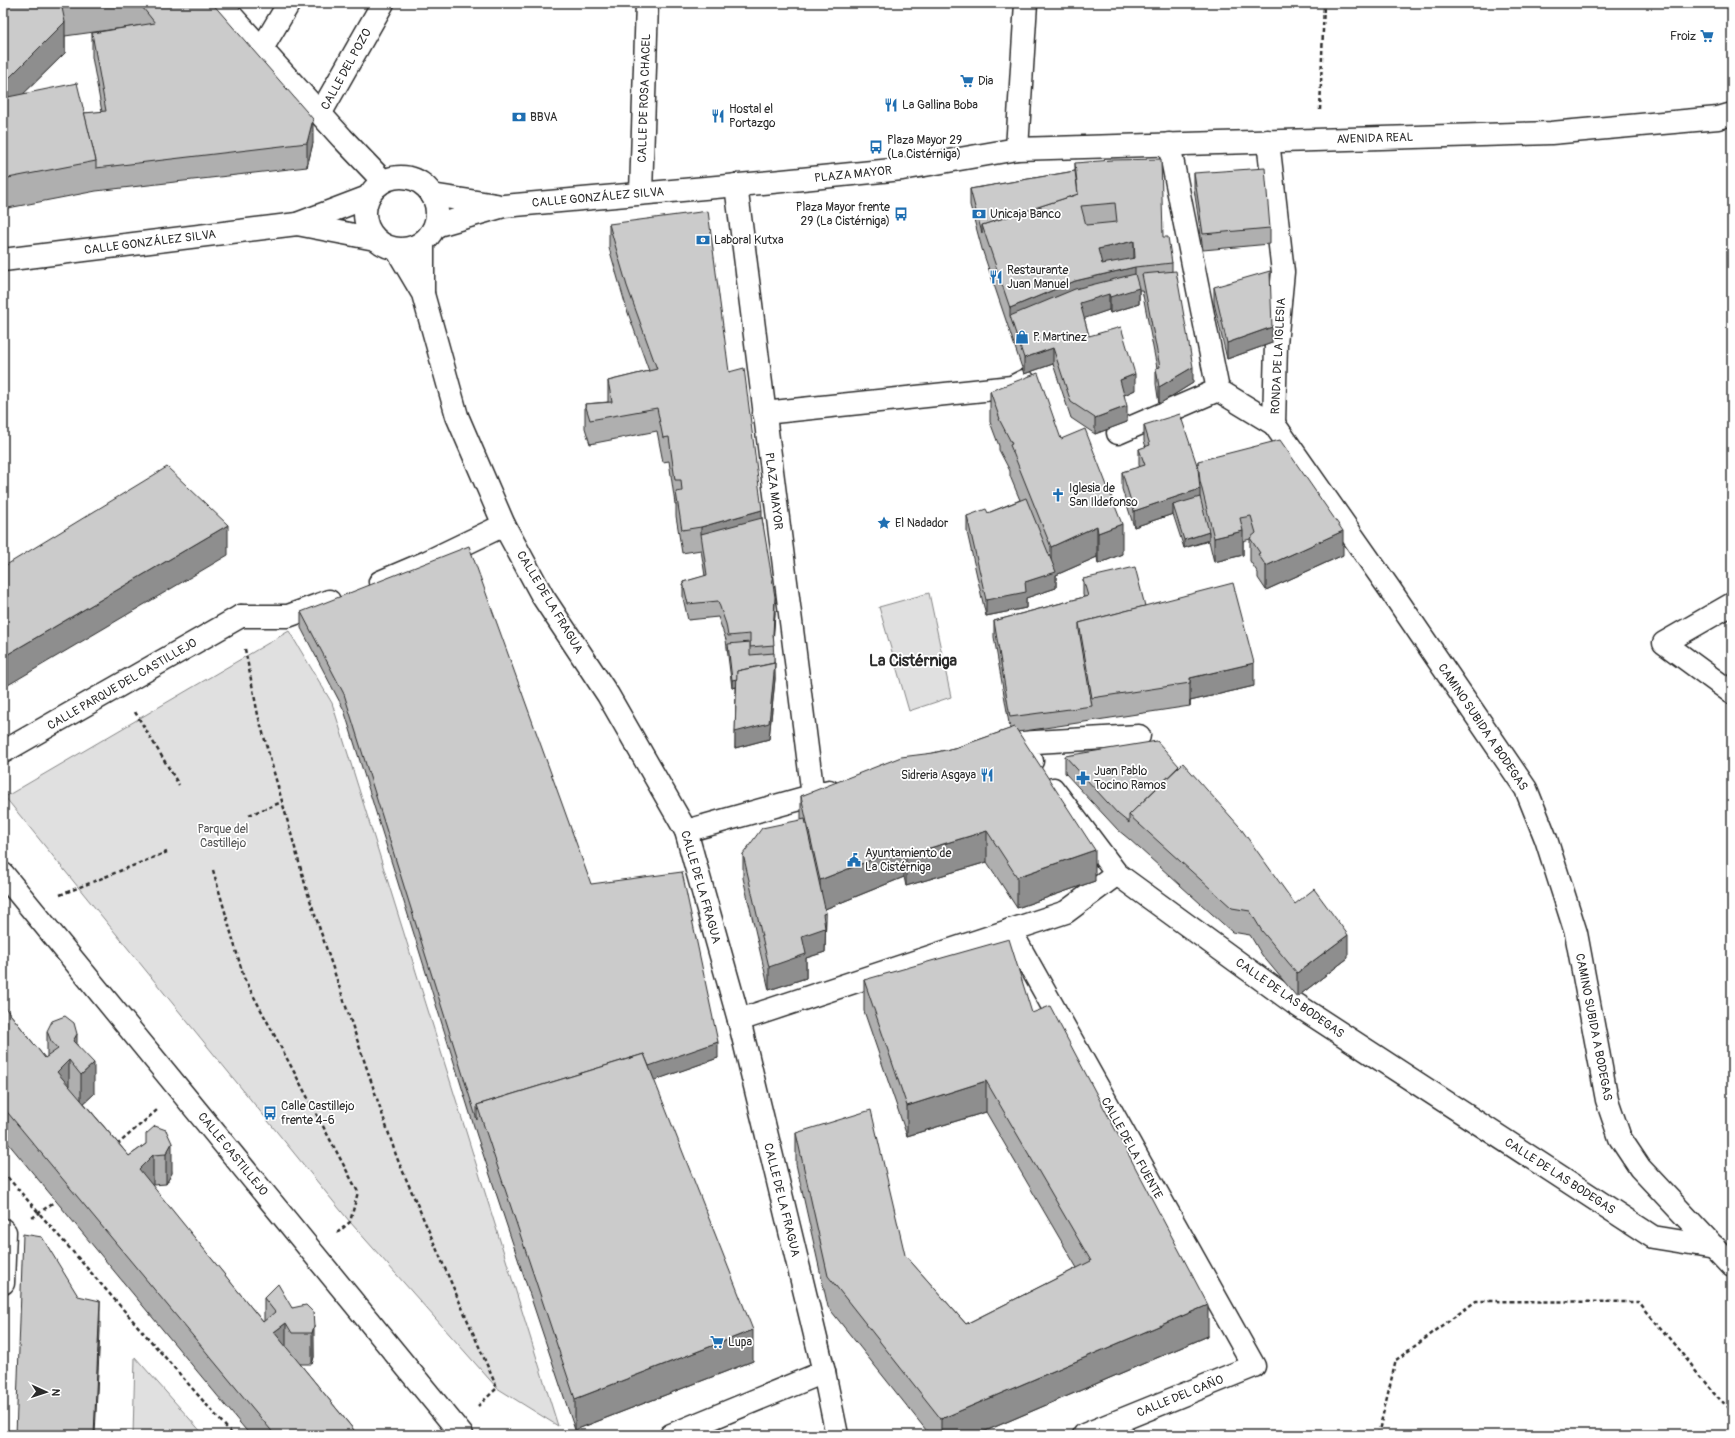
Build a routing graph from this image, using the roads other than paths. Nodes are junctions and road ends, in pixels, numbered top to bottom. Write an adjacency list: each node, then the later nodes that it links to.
1 (220, 3): 6 (street, CALLE DEL POZO)
2 (289, 3): 6 (street)
3 (383, 3): 7 (street, CALLE DEL POZO)
4 (647, 3): 15 (street, CALLE DE ROSA CHACEL)
5 (1026, 3): 11 (street)
6 (261, 50): 7 (street, CALLE DEL POZO)
7 (320, 114): 12 (street, CALLE DEL POZO)
8 (1732, 114): 9 (street, AVENIDA REAL)
9 (1268, 141): 10 (street, AVENIDA REAL); 28 (street, RONDA DE LA IGLESIA)
10 (1169, 144): 11 (street, AVENIDA REAL); 26 (street)
11 (1017, 149): 13 (street, PLAZA MAYOR)
12 (383, 181): 16 (street); 17 (street)
13 (736, 186): 14 (street, PLAZA MAYOR); 27 (street, PLAZA MAYOR)
14 (692, 189): 15 (street, CALLE GONZÁLEZ SILVA)
15 (641, 193): 18 (street, CALLE GONZÁLEZ SILVA)
16 (432, 195): 18 (street, CALLE GONZÁLEZ SILVA); 20 (street)
17 (368, 197): 19 (street, CALLE GONZÁLEZ SILVA); 21 (street)
18 (504, 206): 20 (street, CALLE GONZÁLEZ SILVA)
19 (298, 224): 21 (street, CALLE GONZÁLEZ SILVA); 23 (street, CALLE GONZÁLEZ SILVA)
20 (429, 234): 22 (street); 24 (street, CALLE DE LA FRAGUA)
21 (374, 239): 22 (street)
22 (397, 250): 24 (street, CALLE DE LA FRAGUA)
23 (3, 260)
24 (423, 294): 30 (street, CALLE DE LA FRAGUA)
25 (1038, 390): 27 (street)
26 (1218, 390): 28 (street, RONDA DE LA IGLESIA); 29 (street)
27 (764, 413): 36 (street, PLAZA MAYOR)
28 (1274, 424): 43 (street, CAMINO SUBIDA A BODEGAS)
29 (1118, 433)
30 (504, 525): 34 (street, CALLE PARQUE DEL CASTILLEJO); 37 (street, CALLE DE LA FRAGUA)
31 (1732, 604): 32 (street)
32 (1732, 693)
33 (1139, 736): 39 (street, CALLE DE LAS BODEGAS)
34 (3, 752)
35 (850, 786): 36 (street)
36 (813, 796): 37 (street)
37 (686, 831): 41 (street, CALLE DE LA FRAGUA)
38 (3, 874): 48 (street, CALLE CASTILLEJO)
39 (1117, 874): 40 (street); 43 (street, CALLE DE LAS BODEGAS)
40 (1010, 930): 41 (street); 46 (street, CALLE DE LA FUENTE)
41 (739, 1020): 47 (street, CALLE DE LA FRAGUA)
42 (4, 1231): 45 (street)
43 (1715, 1247): 44 (street, CAMINO SUBIDA A BODEGAS)
44 (1732, 1266)
45 (3, 1283)
46 (1254, 1366): 51 (street, CALLE DEL CAÑO)
47 (824, 1372): 49 (street, CALLE DE LA FRAGUA); 50 (street)
48 (459, 1431)
49 (838, 1434)
50 (671, 1435)
51 (1084, 1435)

